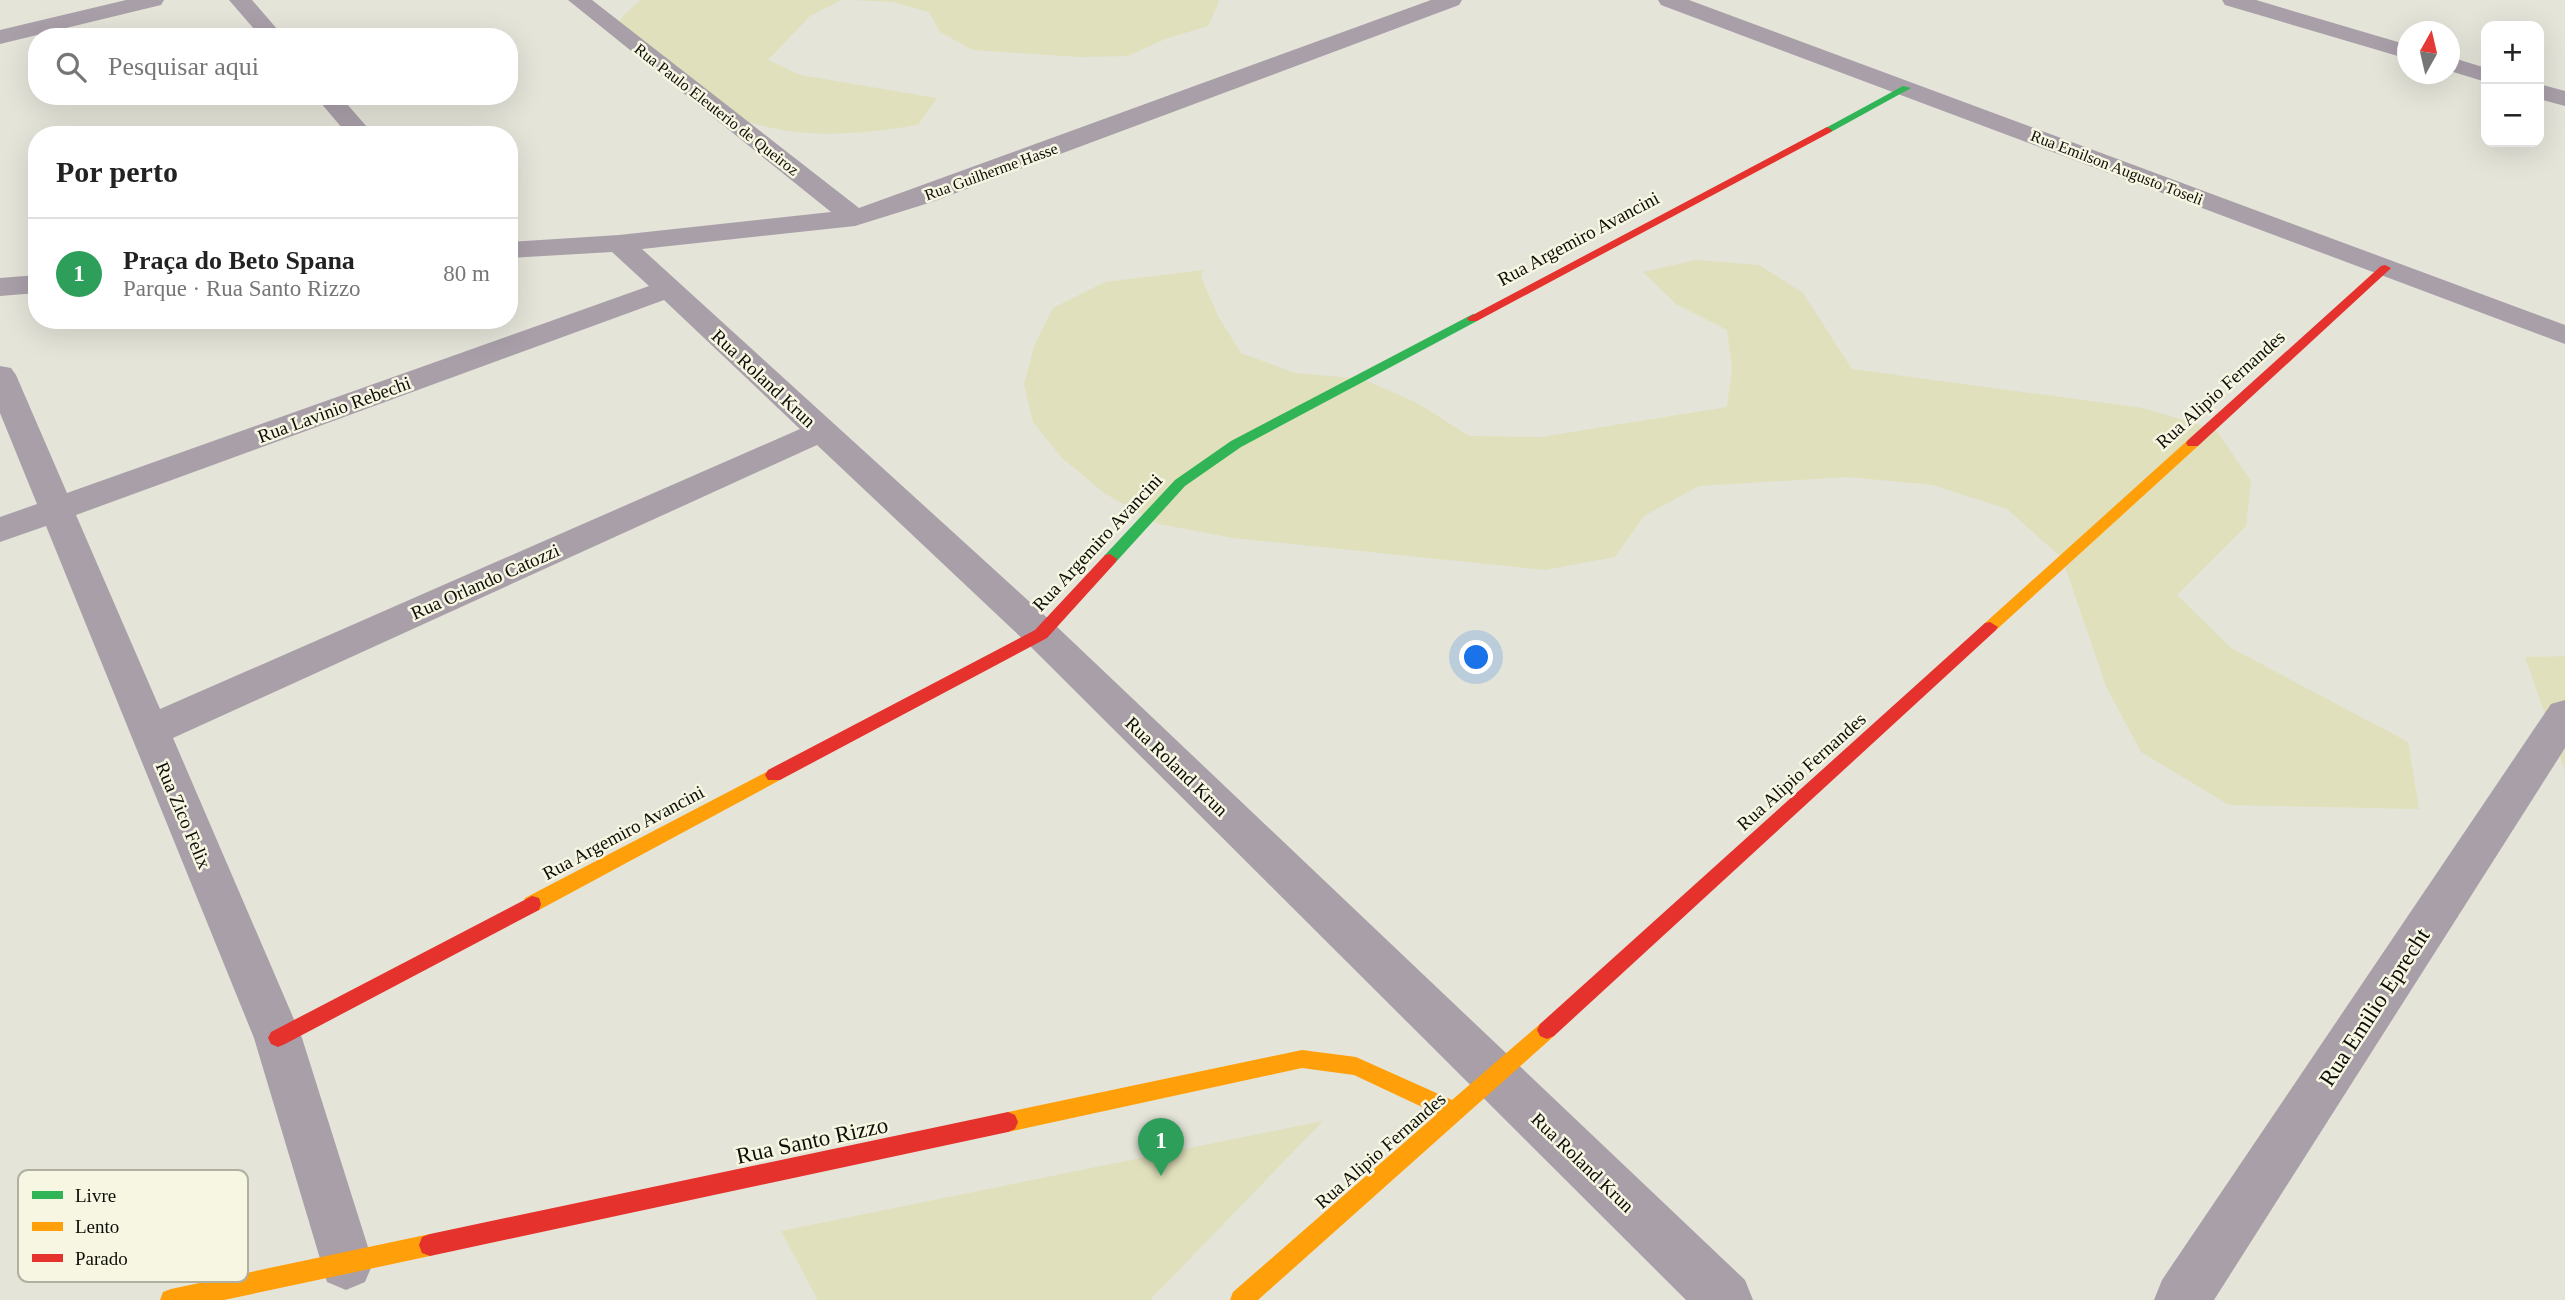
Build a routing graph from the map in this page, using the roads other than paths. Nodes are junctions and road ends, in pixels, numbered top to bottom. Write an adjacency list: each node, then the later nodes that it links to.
1 (153, 0): 7 (street)
2 (240, 0): 8 (street)
3 (579, 0): 19 (street, Rua Paulo Eleuterio de Queiroz)
4 (1451, 0): 19 (street, Rua Guilherme Hasse)
5 (1669, 0): 14 (street, Rua Emilson Augusto Toseli)
6 (2234, 0): 11 (street)
7 (37, 28)
8 (265, 28)
9 (28, 30): 10 (street)
10 (0, 37)
11 (2397, 49)
12 (2460, 67): 13 (street)
13 (2481, 74)
14 (1906, 88): 22 (street, Rua Emilson Augusto Toseli); 31 (street, Rua Argemiro Avancini)
15 (2544, 93): 16 (street)
16 (2565, 99)
17 (335, 105): 18 (street)
18 (354, 126)
19 (855, 218): 20 (street, Rua Guilherme Hasse)
20 (619, 243): 21 (street, Rua Guilherme Hasse); 25 (street, Rua Roland Krun)
21 (518, 249)
22 (2385, 268): 26 (street, Rua Emilson Augusto Toseli); 35 (street, Rua Alipio Fernandes)
23 (28, 285): 24 (street)
24 (0, 287)
25 (668, 289): 28 (street, Rua Roland Krun); 29 (street, Rua Lavinio Rebechi)
26 (2562, 330)
27 (0, 375): 29 (street, Rua Zico Felix)
28 (822, 431): 31 (street, Rua Roland Krun); 33 (street, Rua Orlando Catozzi)
29 (54, 510): 30 (street, Rua Lavinio Rebechi); 33 (street, Rua Zico Felix)
30 (0, 530)
31 (1041, 634): 34 (street, Rua Argemiro Avancini); 35 (street, Rua Roland Krun)
32 (2565, 715): 41 (street, Rua Emilio Eprecht)
33 (149, 731): 34 (street, Rua Zico Felix)
34 (278, 1038): 37 (street, Rua Zico Felix)
35 (1496, 1077): 36 (street, Rua Alipio Fernandes); 40 (street, Rua Roland Krun)
36 (1455, 1112): 37 (street, Rua Santo Rizzo); 39 (street, Rua Alipio Fernandes)
37 (346, 1263): 38 (street, Rua Santo Rizzo)
38 (171, 1300)
39 (1241, 1300)
40 (1725, 1300)
41 (2182, 1300)

